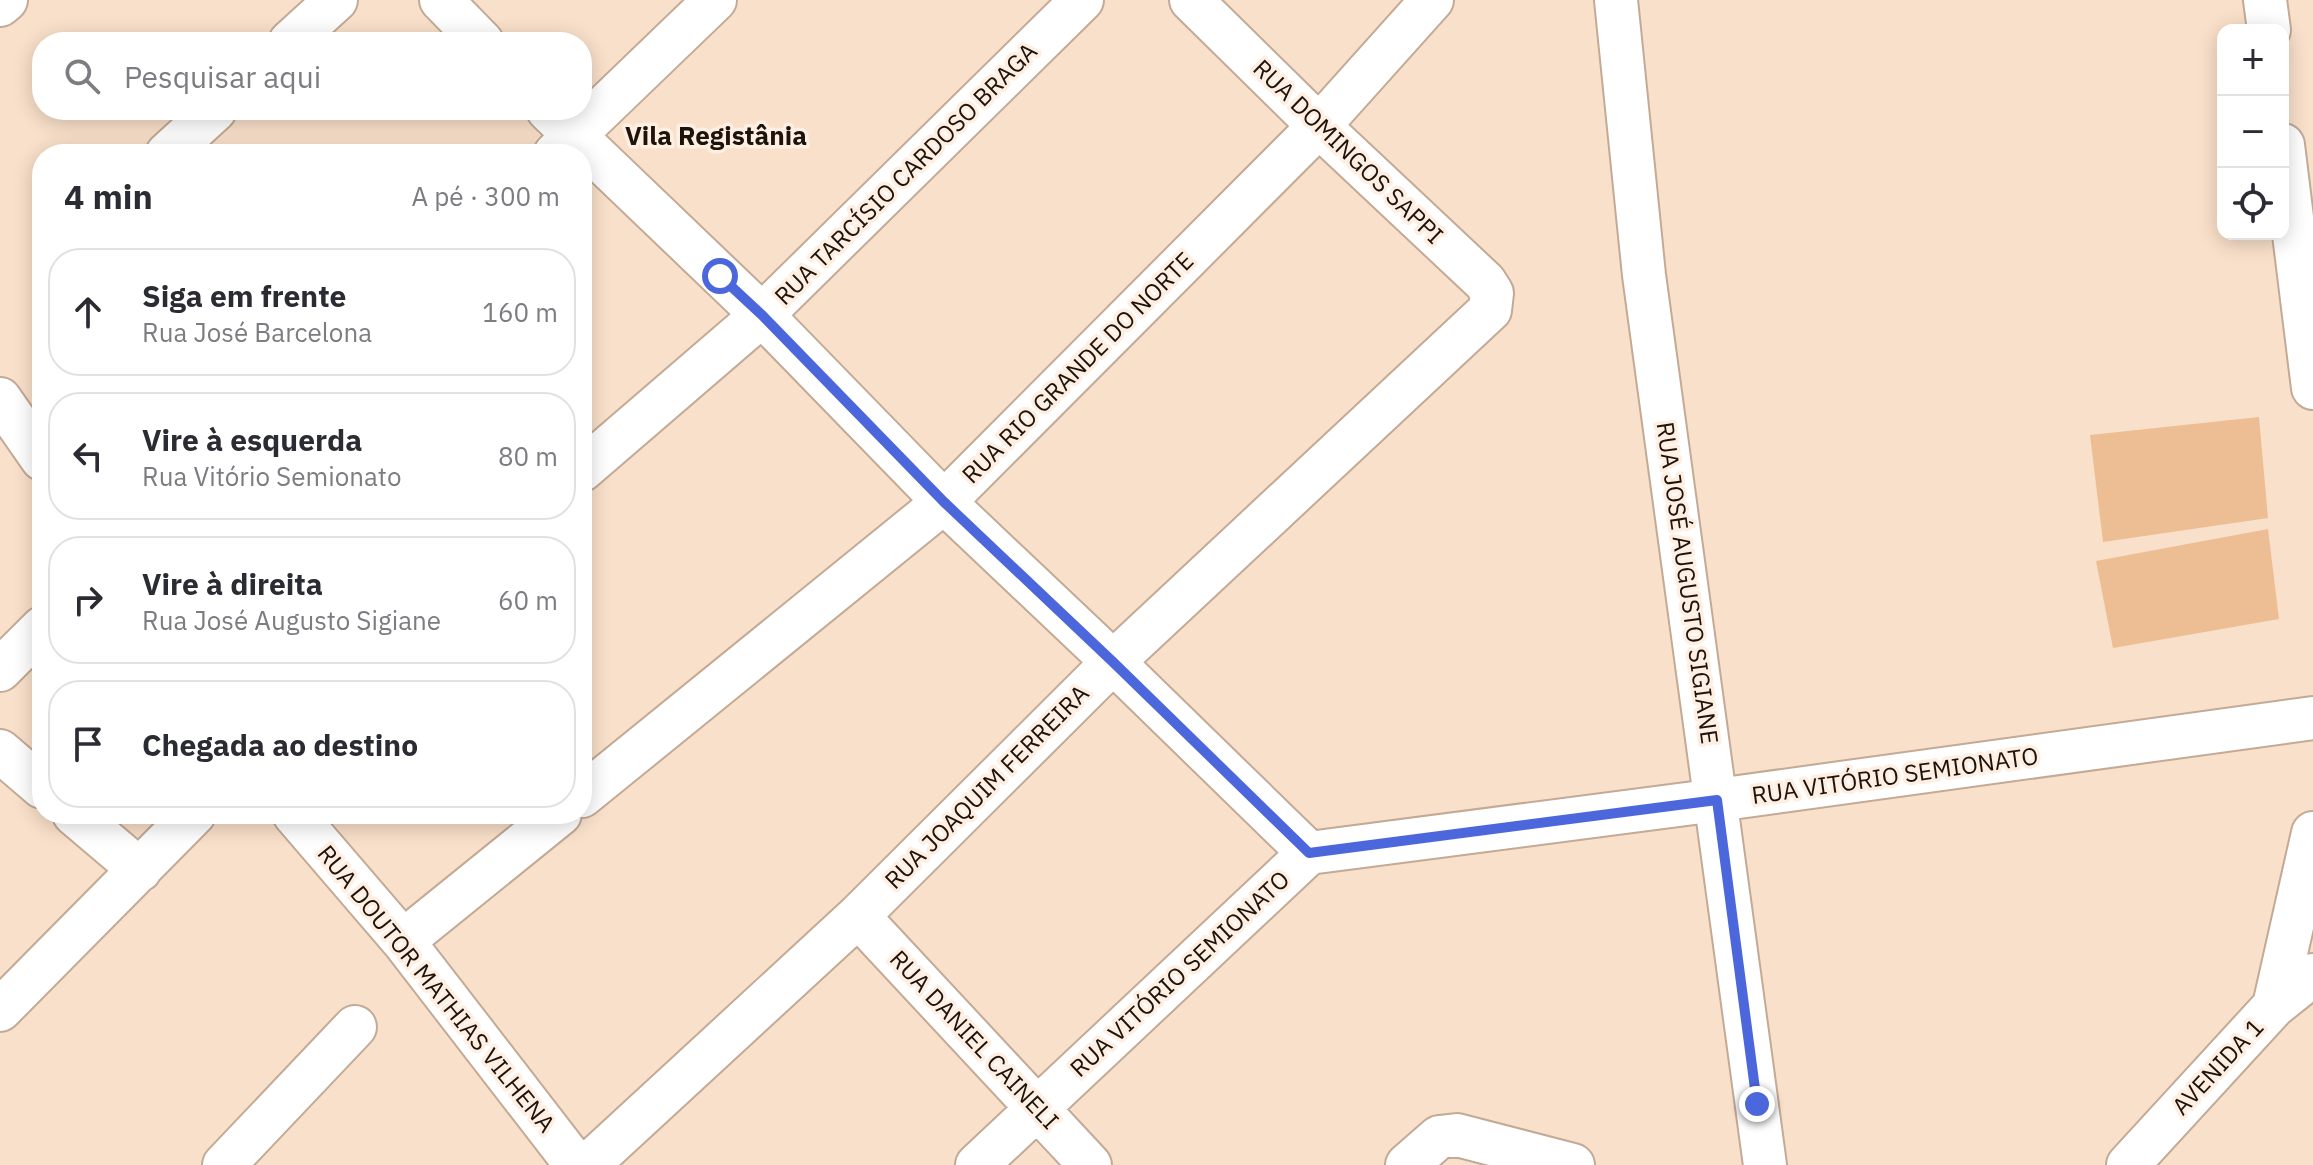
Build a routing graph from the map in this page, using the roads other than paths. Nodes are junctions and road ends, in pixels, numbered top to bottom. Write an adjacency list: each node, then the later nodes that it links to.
1 (6, 0): 10 (street)
2 (336, 0): 12 (street)
3 (441, 0): 13 (street)
4 (715, 0): 14 (street)
5 (1082, 0): 23 (street, RUA TARCÍSIO CARDOSO BRAGA)
6 (1191, 0): 17 (street, RUA DOMINGOS SAPPI)
7 (1432, 0): 17 (street, RUA RIO GRANDE DO NORTE)
8 (1616, 0): 36 (street, RUA JOSÉ AUGUSTO SIGIANE)
9 (2265, 0): 11 (street)
10 (0, 5)
11 (2268, 24)
12 (301, 32)
13 (472, 32)
14 (592, 106)
15 (204, 120): 19 (street)
16 (575, 120): 18 (street)
17 (1319, 126): 22 (street, RUA DOMINGOS SAPPI); 28 (street, RUA RIO GRANDE DO NORTE)
18 (559, 134)
19 (178, 144)
20 (592, 163): 23 (street)
21 (2286, 168): 24 (street)
22 (1490, 310): 30 (street, RUA JOAQUIM FERREIRA)
23 (762, 315): 27 (street, RUA TARCÍSIO CARDOSO BRAGA); 28 (street)
24 (2313, 388)
25 (0, 399): 26 (street)
26 (32, 445)
27 (592, 461)
28 (944, 502): 30 (street); 35 (street, RUA RIO GRANDE DO NORTE)
29 (32, 638): 31 (street)
30 (1113, 662): 42 (street); 44 (street, RUA JOAQUIM FERREIRA)
31 (0, 670)
32 (2313, 718): 36 (street, RUA VITÓRIO SEMIONATO)
33 (0, 751): 34 (street)
34 (32, 778)
35 (592, 788)
36 (1717, 800): 42 (street, RUA VITÓRIO SEMIONATO); 58 (street, RUA JOSÉ AUGUSTO SIGIANE)
37 (86, 824): 43 (street)
38 (184, 824): 43 (street)
39 (303, 824): 45 (street, RUA DOUTOR MATHIAS VILHENA)
40 (548, 824): 45 (street)
41 (2313, 833): 47 (street)
42 (1309, 853): 50 (street, RUA VITÓRIO SEMIONATO)
43 (140, 870): 48 (street)
44 (858, 916): 50 (street, RUA DANIEL CAINELI); 53 (street, RUA JOAQUIM FERREIRA)
45 (403, 941): 52 (street, RUA DOUTOR MATHIAS VILHENA)
46 (2313, 975): 47 (street, AVENIDA 1)
47 (2274, 1006): 59 (street, AVENIDA 1)
48 (0, 1010)
49 (355, 1027): 51 (street)
50 (1037, 1108): 54 (street, RUA VITÓRIO SEMIONATO); 55 (street, RUA DANIEL CAINELI)
51 (224, 1165)
52 (576, 1165)
53 (588, 1165)
54 (977, 1165)
55 (1090, 1165)
56 (1407, 1165): 57 (street)
57 (1573, 1165)
58 (1765, 1165)
59 (2128, 1165)

